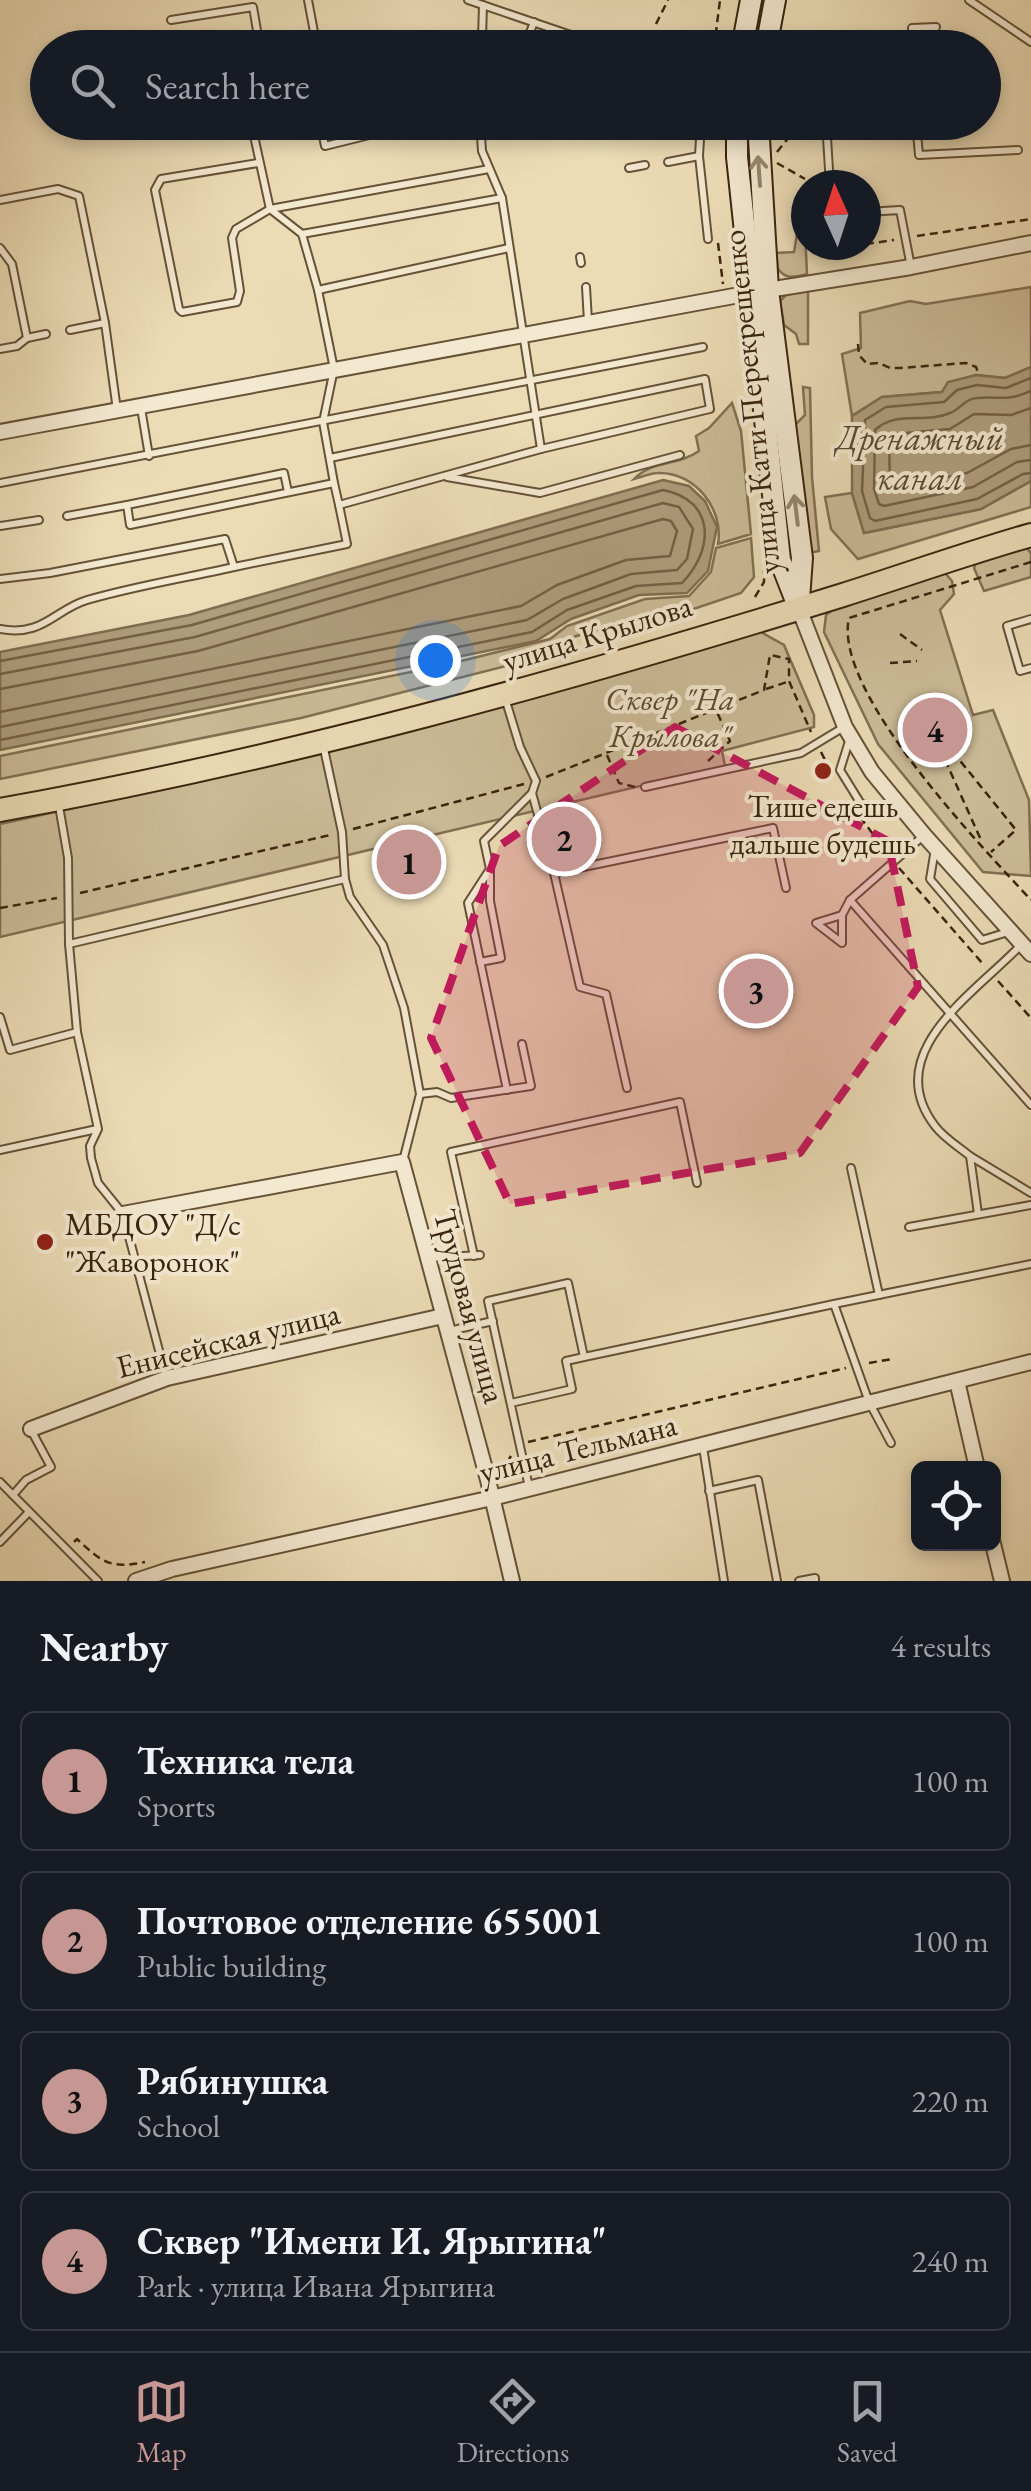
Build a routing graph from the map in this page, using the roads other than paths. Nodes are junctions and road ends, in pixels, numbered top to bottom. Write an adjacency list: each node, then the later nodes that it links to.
1 (308, 0): 11 (lane)
2 (468, 0): 6 (lane)
3 (751, 0): 15 (street)
4 (775, 0): 16 (street)
5 (970, 0): 18 (lane)
6 (483, 5): 8 (lane); 12 (lane)
7 (171, 20): 10 (lane)
8 (534, 22): 13 (lane); 14 (lane)
9 (936, 27): 17 (lane)
10 (257, 30)
11 (314, 30)
12 (482, 30)
13 (531, 30)
14 (557, 30)
15 (745, 30)
16 (769, 30)
17 (912, 30)
18 (1031, 42)
19 (255, 140): 31 (lane)
20 (324, 140): 21 (lane)
21 (349, 140)
22 (481, 140): 34 (lane)
23 (700, 140): 29 (lane)
24 (737, 140): 48 (street, улица Кати Перекрещенко)
25 (758, 140): 48 (street, улица Кати Перекрещенко, one-way to 25)
26 (827, 140): 35 (lane)
27 (918, 140): 28 (lane)
28 (1018, 150)
29 (700, 156): 30 (lane); 41 (lane)
30 (668, 162)
31 (258, 163): 38 (lane); 38 (lane)
32 (645, 165): 33 (lane)
33 (629, 168)
34 (490, 169): 36 (lane); 38 (lane)
35 (829, 170)
36 (502, 198): 40 (lane); 44 (lane)
37 (0, 200): 49 (lane)
38 (270, 209): 40 (lane)
39 (881, 211): 45 (lane)
40 (302, 234): 47 (lane)
41 (708, 239)
42 (1031, 243): 45 (street)
43 (0, 248): 54 (lane)
44 (510, 248): 47 (lane); 53 (lane)
45 (911, 267): 48 (street)
46 (586, 287): 50 (lane)
47 (318, 290): 57 (lane)
48 (759, 292): 50 (street); 80 (street, улица Кати Перекрещенко)
49 (105, 322): 51 (lane); 60 (lane)
50 (588, 322): 53 (street)
51 (70, 330)
52 (46, 334): 54 (lane)
53 (525, 334): 57 (street); 58 (lane)
54 (27, 338): 56 (lane)
55 (703, 347): 58 (lane)
56 (0, 348)
57 (334, 368): 59 (street); 62 (lane)
58 (531, 381): 61 (lane); 62 (lane)
59 (140, 406): 60 (street); 66 (lane)
60 (117, 410): 63 (street)
61 (536, 413): 64 (lane); 64 (lane); 67 (lane)
62 (323, 422): 66 (lane); 67 (lane)
63 (0, 432)
64 (541, 449): 68 (lane)
65 (680, 455): 68 (lane)
66 (149, 456): 69 (lane)
67 (330, 458): 70 (lane)
68 (441, 476): 73 (lane)
69 (0, 482)
70 (334, 482): 71 (lane); 73 (lane)
71 (288, 492): 72 (lane); 72 (lane)
72 (126, 505): 74 (lane)
73 (338, 505): 78 (lane)
74 (67, 516)
75 (39, 520): 76 (lane)
76 (0, 526)
77 (1031, 535): 80 (main road, улица Крылова)
78 (234, 567): 79 (lane); 82 (lane)
79 (0, 579)
80 (798, 606): 84 (main road, улица Крылова); 85 (street)
81 (1031, 619): 83 (lane)
82 (0, 629)
83 (1031, 668)
84 (504, 695): 86 (main road, улица Крылова); 88 (lane)
85 (848, 732): 87 (lane); 91 (street); 91 (lane)
86 (323, 743): 89 (main road, улица Крылова); 96 (lane)
87 (646, 787)
88 (532, 794): 94 (lane); 95 (lane)
89 (58, 800): 90 (main road, улица Крылова); 101 (lane)
90 (0, 810)
91 (908, 814): 92 (street)
92 (924, 835): 93 (street); 98 (lane)
93 (935, 848): 100 (street); 100 (lane)
94 (490, 869): 103 (lane); 103 (lane)
95 (554, 873): 97 (lane); 108 (lane)
96 (345, 879): 101 (lane); 110 (lane)
97 (786, 888)
98 (850, 900): 99 (lane); 104 (lane)
99 (842, 915): 99 (lane)
100 (1010, 931): 102 (street)
101 (68, 944): 106 (lane)
102 (1026, 949): 104 (lane)
103 (480, 962): 109 (lane)
104 (950, 1014): 111 (lane); 114 (lane)
105 (0, 1017): 106 (lane)
106 (76, 1032): 112 (lane)
107 (522, 1044): 109 (lane)
108 (627, 1088)
109 (507, 1090): 110 (lane)
110 (420, 1094): 115 (lane)
111 (1031, 1105)
112 (98, 1129): 113 (lane); 120 (lane)
113 (0, 1150)
114 (970, 1156): 118 (lane); 121 (lane)
115 (402, 1162): 120 (street); 123 (street, Трудовая улица)
116 (852, 1168): 125 (lane)
117 (698, 1184): 123 (lane)
118 (1031, 1193)
119 (1031, 1205): 121 (lane)
120 (123, 1214): 131 (lane)
121 (978, 1214): 122 (lane)
122 (909, 1226)
123 (428, 1258): 128 (street, Трудовая улица)
124 (1031, 1264): 125 (lane)
125 (878, 1295): 126 (lane)
126 (834, 1304): 129 (lane); 134 (lane)
127 (493, 1321): 128 (lane); 129 (lane); 133 (lane)
128 (445, 1324): 131 (street, Енисейская улица); 143 (street, Трудовая улица)
129 (584, 1357): 133 (lane)
130 (1031, 1362): 132 (street, улица Тельмана)
131 (167, 1378): 135 (street, Енисейская улица)
132 (957, 1382): 134 (street, улица Тельмана); 138 (street)
133 (511, 1402): 140 (lane)
134 (870, 1402): 136 (lane); 137 (street, улица Тельмана)
135 (31, 1429): 142 (lane)
136 (891, 1443)
137 (703, 1446): 140 (street, улица Тельмана); 141 (lane)
138 (975, 1461)
139 (0, 1482): 142 (lane)
140 (530, 1489): 143 (street, улица Тельмана)
141 (709, 1491): 151 (lane); 152 (lane)
142 (13, 1495): 144 (lane)
143 (492, 1498): 149 (street, улица Тельмана); 150 (street, Трудовая улица)
144 (29, 1512): 145 (lane); 148 (lane)
145 (0, 1542)
146 (995, 1551): 147 (street)
147 (998, 1580)
148 (98, 1581)
149 (136, 1581)
150 (512, 1581)
151 (724, 1581)
152 (777, 1581)
153 (799, 1581): 154 (lane)
154 (815, 1581)

